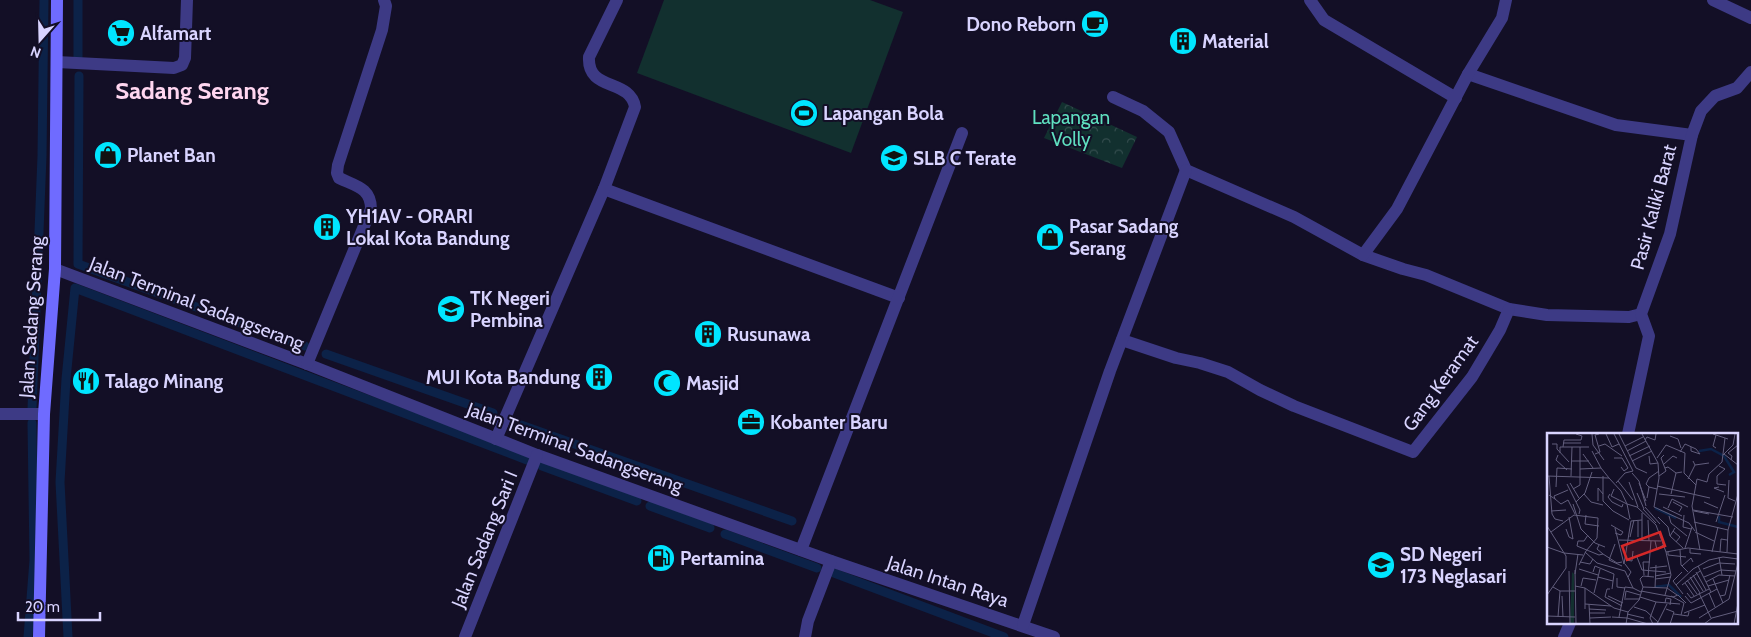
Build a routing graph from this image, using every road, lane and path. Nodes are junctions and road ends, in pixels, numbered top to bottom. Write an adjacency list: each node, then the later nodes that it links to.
1 (57, 0): 9 (main road, Jalan Sadang Serang)
2 (187, 0): 9 (street)
3 (384, 0): 24 (street)
4 (617, 0): 17 (street)
5 (1310, 0): 13 (street)
6 (1506, 0): 11 (street)
7 (1713, 0): 8 (street)
8 (1751, 18)
9 (57, 62): 19 (main road, Jalan Sadang Serang)
10 (1751, 72): 15 (street, Pasir Kaliki Barat)
11 (1468, 74): 13 (street); 15 (street)
12 (1113, 97): 16 (street)
13 (1456, 98): 18 (street)
14 (962, 133): 20 (street)
15 (1692, 135): 22 (street, Pasir Kaliki Barat)
16 (1186, 170): 18 (street); 23 (street)
17 (604, 189): 20 (street); 28 (street)
18 (1362, 255): 21 (street)
19 (55, 269): 24 (street, Jalan Terminal Sadangserang); 26 (main road, Jalan Sadang Serang)
20 (899, 298): 30 (street)
21 (1509, 309): 22 (street); 23 (street, Gang Keramat)
22 (1641, 314): 27 (street)
23 (1122, 340): 33 (street)
24 (307, 364): 28 (street, Jalan Terminal Sadangserang)
25 (0, 414): 26 (street)
26 (44, 414): 34 (main road, Jalan Sadang Serang)
27 (1628, 433)
28 (496, 439): 29 (street, Jalan Terminal Sadangserang)
29 (538, 455): 30 (street, Jalan Terminal Sadangserang); 35 (street, Jalan Sadang Sari I)
30 (801, 550): 31 (street, Jalan Terminal Sadangserang)
31 (830, 561): 33 (street, Jalan Intan Raya); 36 (street)
32 (1570, 624): 38 (street)
33 (1023, 626): 37 (street, Jalan Intan Raya)
34 (39, 637)
35 (465, 637)
36 (805, 637)
37 (1054, 637)
38 (1564, 637)

